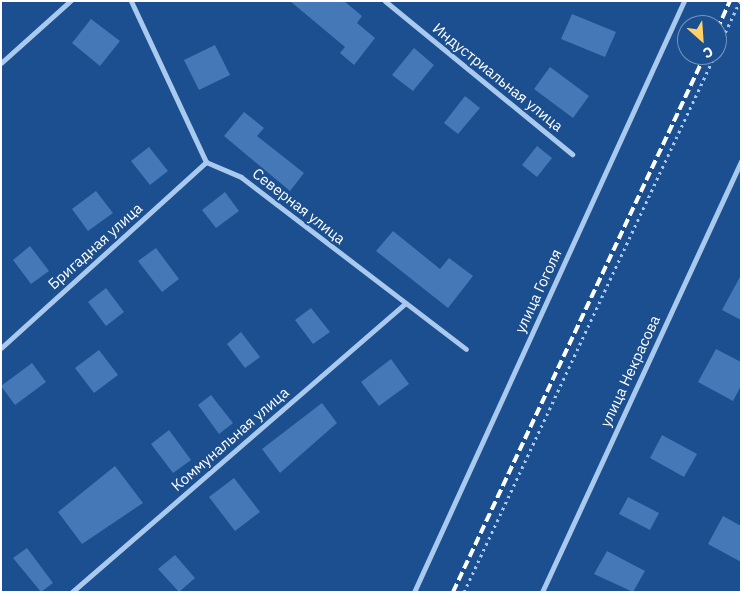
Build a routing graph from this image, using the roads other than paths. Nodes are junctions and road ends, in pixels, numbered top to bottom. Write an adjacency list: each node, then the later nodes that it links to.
1 (70, 1): 5 (street)
2 (131, 1): 8 (street)
3 (385, 1): 6 (street, Индустриальная улица)
4 (684, 1): 13 (street, улица Гоголя)
5 (1, 62)
6 (572, 154)
7 (741, 161): 14 (street, улица Некрасова)
8 (206, 162): 9 (street, Северная улица); 10 (street, Бригадная улица)
9 (405, 304): 11 (street, Северная улица); 12 (street, Коммунальная улица)
10 (1, 348)
11 (466, 349)
12 (72, 592)
13 (414, 592)
14 (542, 592)

